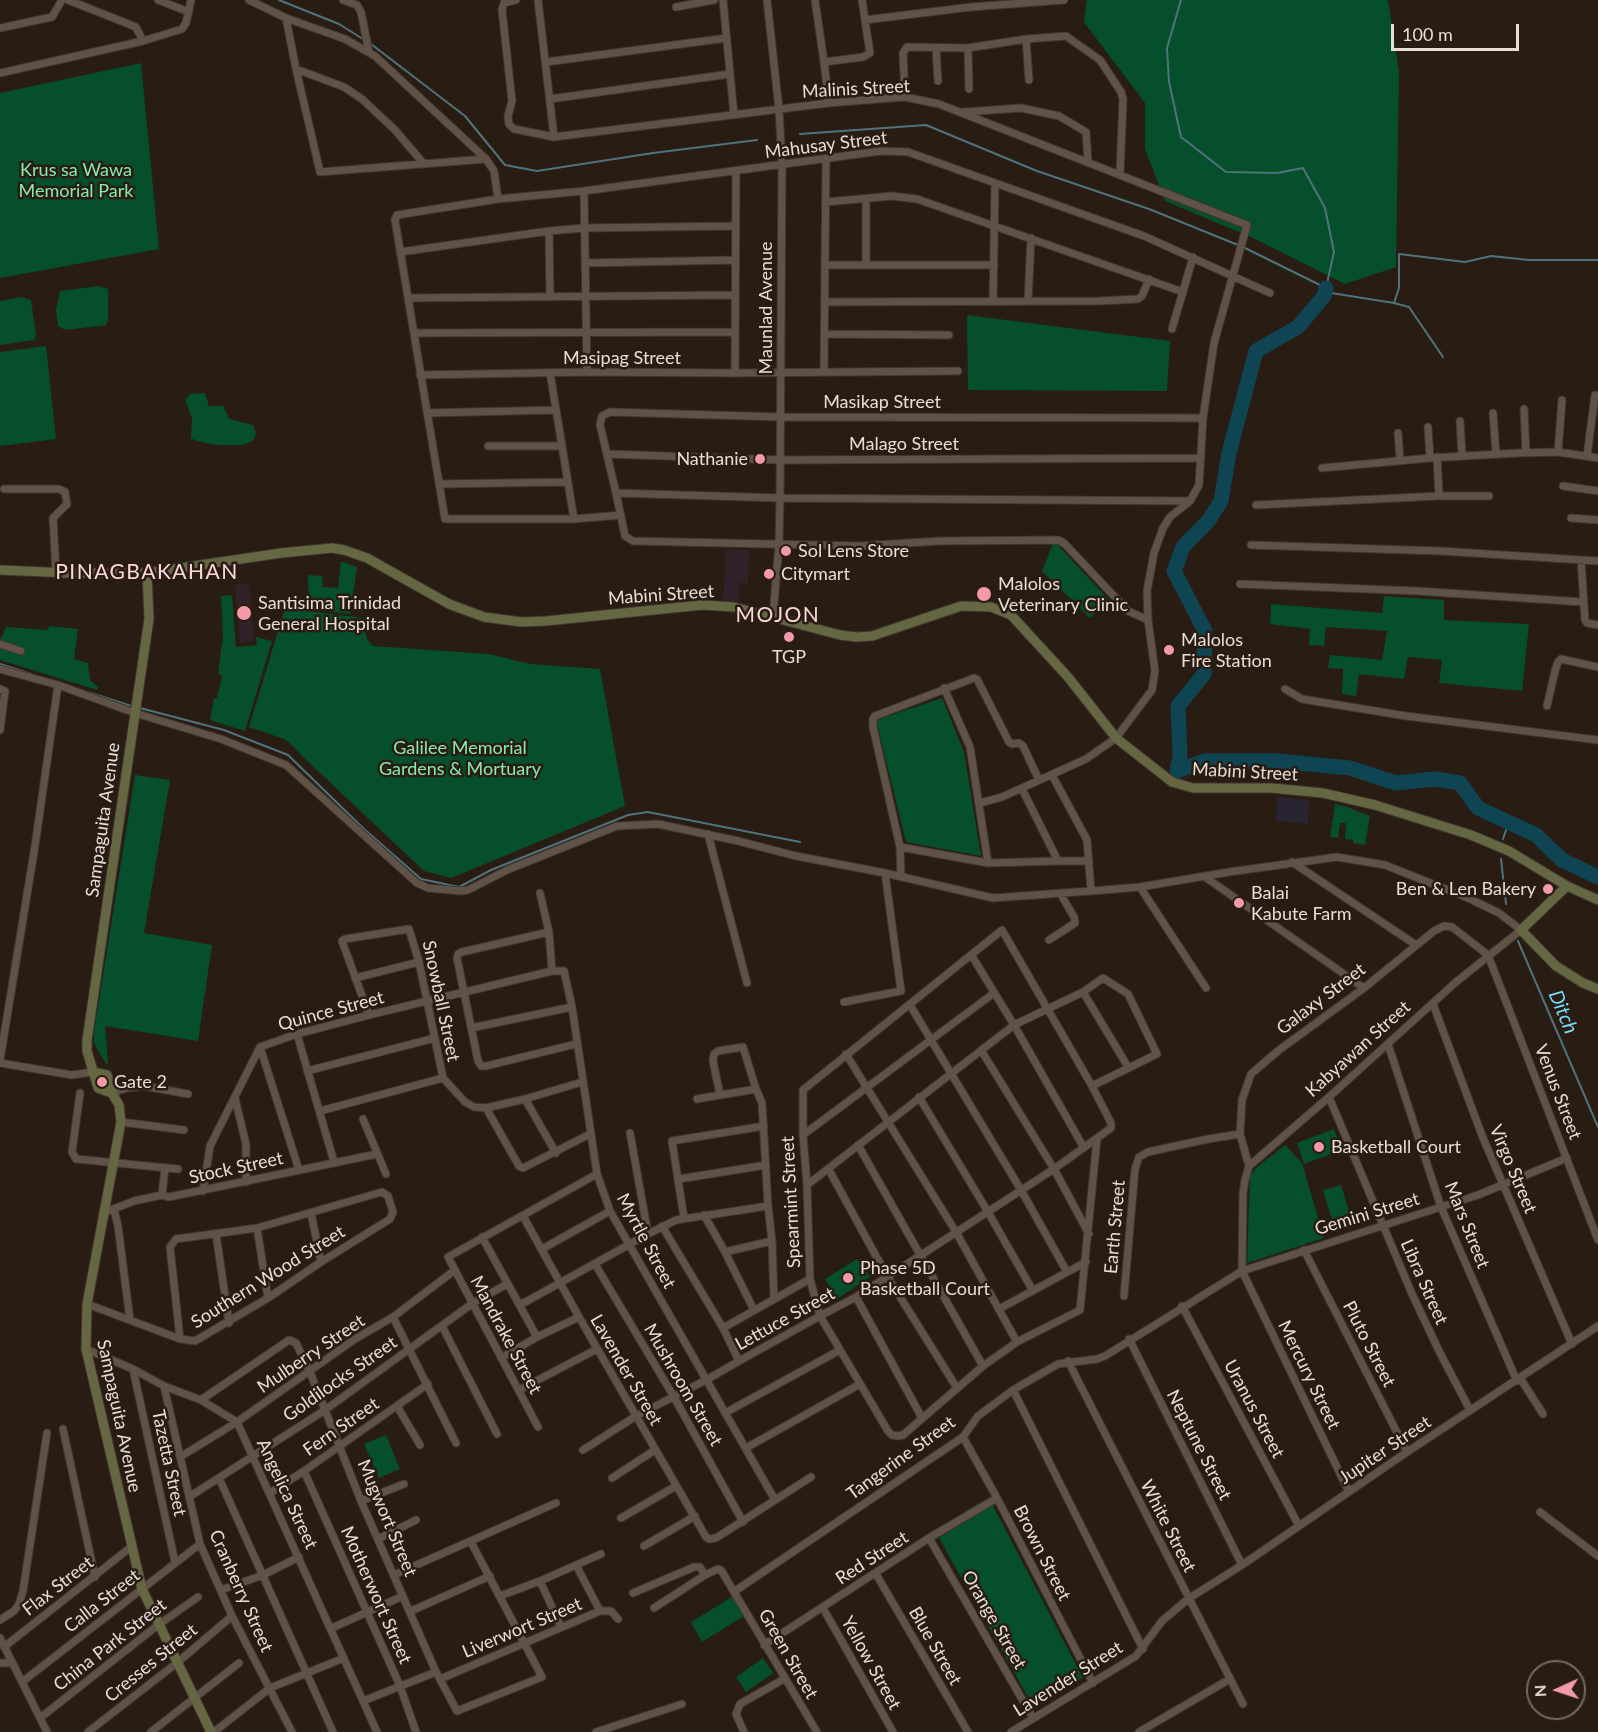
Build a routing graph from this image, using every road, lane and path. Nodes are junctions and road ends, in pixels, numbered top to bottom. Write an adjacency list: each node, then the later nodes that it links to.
1 (62, 0): 21 (street)
2 (68, 0): 24 (street)
3 (158, 0): 18 (street)
4 (191, 0): 18 (street)
5 (248, 0): 19 (street)
6 (343, 0): 15 (street)
7 (516, 0): 42 (street, Malinis Street)
8 (538, 0): 28 (street)
9 (714, 0): 17 (street)
10 (723, 0): 22 (street)
11 (767, 0): 39 (street, Maunlad Avenue)
12 (815, 0): 29 (street)
13 (862, 0): 20 (street)
14 (1064, 0): 16 (street)
15 (356, 3): 27 (street)
16 (971, 4): 20 (street)
17 (676, 7)
18 (189, 12): 24 (street)
19 (286, 18): 27 (street); 30 (street)
20 (865, 20): 29 (street)
21 (0, 28)
22 (727, 38): 28 (street); 32 (street)
23 (1026, 39): 26 (street); 33 (street); 49 (street)
24 (143, 41): 31 (street)
25 (936, 48): 26 (street); 34 (street); 36 (street)
26 (968, 48): 35 (street)
27 (369, 50): 43 (street)
28 (546, 62): 37 (street)
29 (824, 62): 38 (street)
30 (296, 69): 46 (street); 46 (street)
31 (0, 73)
32 (730, 74): 37 (street); 41 (street)
33 (1029, 80)
34 (938, 81)
35 (969, 90)
36 (904, 97): 38 (street, Malinis Street); 40 (street, Malinis Street)
37 (550, 99): 42 (street)
38 (829, 103): 39 (street, Malinis Street)
39 (779, 109): 41 (street, Malinis Street); 47 (street, Maunlad Avenue)
40 (961, 112): 45 (street, Malinis Street); 45 (street)
41 (734, 116): 42 (street, Malinis Street)
42 (554, 137)
43 (486, 159): 46 (street); 52 (street)
44 (826, 159): 47 (street, Mahusay Street); 50 (street, Mahusay Street); 54 (street)
45 (1088, 162): 49 (street, Malinis Street)
46 (424, 164)
47 (782, 164): 48 (street, Mahusay Street); 87 (street, Maunlad Avenue)
48 (736, 171): 51 (street, Mahusay Street); 56 (street)
49 (1120, 174): 67 (street, Malinis Street)
50 (995, 184): 55 (street); 61 (street, Mahusay Street)
51 (584, 190): 52 (street, Mahusay Street); 57 (street)
52 (498, 199): 60 (street, Mahusay Street)
53 (866, 199): 54 (street); 55 (street); 65 (street)
54 (826, 202): 64 (street)
55 (994, 225): 59 (street); 66 (street)
56 (736, 226): 57 (street); 62 (street)
57 (584, 228): 58 (street); 63 (street)
58 (549, 231): 60 (street); 71 (street)
59 (1031, 238): 68 (street); 75 (street)
60 (400, 252): 74 (street)
61 (1193, 257): 67 (street, Mahusay Street); 69 (street)
62 (735, 260): 63 (street); 73 (street)
63 (585, 263): 72 (street)
64 (825, 265): 65 (street); 76 (street)
65 (866, 265): 66 (street)
66 (994, 265): 77 (street)
67 (1232, 276): 70 (street, Mahusay Street); 98 (street)
68 (1149, 279): 69 (street); 75 (street)
69 (1183, 292): 78 (street)
70 (1270, 292)
71 (550, 296): 72 (street); 74 (street)
72 (585, 296): 73 (street); 79 (street)
73 (735, 296): 80 (street)
74 (409, 298): 81 (street)
75 (1028, 301): 77 (street)
76 (825, 302): 77 (street); 82 (street)
77 (993, 302)
78 (1172, 329)
79 (585, 332): 80 (street); 81 (street); 86 (street)
80 (735, 332): 89 (street)
81 (414, 333): 90 (street)
82 (825, 334): 83 (street); 84 (street)
83 (949, 335)
84 (824, 371): 85 (street, Masipag Street); 87 (street, Masipag Street)
85 (958, 371)
86 (587, 372): 88 (street, Masipag Street); 89 (street, Masipag Street)
87 (781, 372): 89 (street, Masipag Street); 97 (street, Maunlad Avenue)
88 (550, 373): 90 (street, Masipag Street); 93 (street)
89 (735, 373)
90 (420, 375): 95 (street)
91 (1594, 395): 109 (street)
92 (1562, 399): 104 (street)
93 (556, 410): 95 (street); 103 (street)
94 (1524, 410): 105 (street)
95 (427, 412): 117 (street)
96 (1493, 413): 107 (street)
97 (781, 417): 98 (street, Masikap Street); 106 (street, Masikap Street); 113 (street, Maunlad Avenue)
98 (1203, 418): 110 (street)
99 (1460, 421): 108 (street)
100 (1428, 427): 111 (street)
101 (1398, 433): 114 (street)
102 (489, 446): 103 (street)
103 (562, 446): 116 (street)
104 (1558, 452): 105 (street); 109 (street)
105 (1526, 453): 107 (street)
106 (606, 454): 113 (street, Malago Street); 121 (street)
107 (1496, 454): 108 (street)
108 (1462, 456): 111 (street)
109 (1587, 456): 112 (street)
110 (1201, 458): 113 (street, Malago Street); 125 (street)
111 (1434, 458): 114 (street); 122 (street)
112 (1598, 458)
113 (780, 460): 124 (street, Maunlad Avenue)
114 (1400, 460): 115 (street)
115 (1322, 468)
116 (568, 482): 117 (street); 129 (street)
117 (439, 484): 129 (street)
118 (1563, 486): 120 (street)
119 (4, 489): 136 (street)
120 (1598, 491)
121 (616, 493): 124 (street); 127 (street)
122 (1439, 496): 123 (street); 126 (street)
123 (1489, 496)
124 (780, 498): 125 (street); 131 (street, Maunlad Avenue)
125 (1190, 501): 141 (street)
126 (1256, 505)
127 (621, 515): 129 (street); 131 (street)
128 (1571, 518): 130 (street)
129 (574, 519)
130 (1598, 520)
131 (779, 544): 140 (street, Maunlad Avenue); 141 (street)
132 (1251, 545): 133 (street)
133 (1581, 560): 134 (street); 139 (street)
134 (1598, 561)
135 (0, 570): 136 (main road, Mabini Street)
136 (56, 573): 137 (main road, Mabini Street)
137 (147, 573): 140 (main road, Mabini Street); 152 (main road, Sampaguita Avenue)
138 (1240, 584): 139 (street)
139 (1583, 602): 142 (street)
140 (773, 616): 154 (main road, Mabini Street)
141 (1148, 620): 154 (street)
142 (1598, 625)
143 (0, 644): 144 (street)
144 (21, 651)
145 (1598, 667): 151 (street)
146 (0, 669): 147 (street)
147 (58, 685): 152 (street); 209 (street)
148 (944, 688): 157 (street); 159 (street); 161 (street)
149 (0, 689): 153 (street)
150 (1285, 689): 155 (street)
151 (1547, 706)
152 (135, 713): 160 (street); 212 (main road, Sampaguita Avenue)
153 (0, 730)
154 (1116, 738): 156 (street); 169 (main road, Mabini Street)
155 (1598, 740)
156 (1052, 775): 157 (street); 163 (street)
157 (1040, 780): 158 (street)
158 (1022, 789): 159 (street); 162 (street)
159 (980, 802): 165 (street)
160 (708, 834): 166 (street); 185 (street)
161 (900, 847): 165 (street); 167 (street)
162 (1058, 861): 163 (street); 165 (street)
163 (1089, 861): 171 (street)
164 (1292, 862): 168 (street); 175 (street); 178 (street)
165 (988, 863)
166 (885, 873): 167 (street); 193 (street)
167 (901, 877): 173 (street)
168 (1205, 877): 170 (street); 187 (street)
169 (1567, 886): 174 (main road, Mabini Street); 175 (main road, Kabyawan Street)
170 (1140, 887): 171 (street); 186 (street)
171 (1091, 891): 173 (street)
172 (540, 893): 176 (street)
173 (1060, 893): 177 (street)
174 (1598, 900)
175 (1521, 930): 179 (street, Kabyawan Street); 188 (main road)
176 (549, 932): 182 (street); 189 (street)
177 (1049, 940)
178 (1416, 945): 179 (street, Galaxy Street); 187 (street, Galaxy Street)
179 (1488, 955): 194 (street, Kabyawan Street); 244 (street, Venus Street)
180 (972, 956): 191 (street); 195 (street); 197 (street)
181 (419, 962): 184 (street); 184 (street, Snowball Street); 192 (street, Snowball Street)
182 (552, 971): 183 (street, Quince Street); 189 (street, Quince Street)
183 (564, 971): 196 (street, Myrtle Street)
184 (355, 978): 198 (street)
185 (747, 982)
186 (1206, 988)
187 (1364, 988): 237 (street, Galaxy Street)
188 (1598, 989)
189 (464, 991): 192 (street, Quince Street); 200 (street)
190 (1083, 992): 197 (street); 210 (street); 210 (street)
191 (994, 993): 199 (street); 203 (street)
192 (426, 1001): 198 (street, Quince Street); 202 (street, Snowball Street)
193 (844, 1002)
194 (1433, 1004): 205 (street, Kabyawan Street); 259 (street, Virgo Street)
195 (910, 1005): 203 (street); 208 (street)
196 (572, 1007): 200 (street); 204 (street, Myrtle Street)
197 (1048, 1009): 199 (street); 216 (street)
198 (369, 1015): 201 (street, Quince Street)
199 (1014, 1025): 207 (street); 241 (street)
200 (471, 1028): 204 (street)
201 (297, 1034): 206 (street, Quince Street); 211 (street)
202 (435, 1038): 211 (street); 214 (street, Snowball Street)
203 (931, 1040): 213 (street); 217 (street)
204 (576, 1044): 215 (street, Myrtle Street)
205 (1388, 1044): 224 (street, Kabyawan Street); 264 (street, Mars Street)
206 (260, 1047): 225 (street, Quince Street); 252 (street)
207 (981, 1050): 213 (street); 251 (street)
208 (846, 1054): 217 (street); 238 (street, Spearmint Street)
209 (0, 1061): 212 (street)
210 (1128, 1068): 216 (street)
211 (307, 1071): 229 (street)
212 (92, 1072): 220 (main road)
213 (951, 1072): 223 (street); 260 (street)
214 (443, 1078): 228 (street, Snowball Street); 229 (street)
215 (582, 1082): 226 (street); 236 (street, Myrtle Street)
216 (1092, 1086): 239 (street, Lettuce Street)
217 (866, 1088): 232 (street); 238 (street)
218 (756, 1089): 222 (street); 222 (street); 233 (street)
219 (80, 1093): 245 (street)
220 (112, 1093): 221 (street); 231 (main road)
221 (189, 1094)
222 (720, 1095): 227 (street)
223 (920, 1097): 232 (street); 267 (street)
224 (1329, 1097): 248 (street, Kabyawan Street); 274 (street, Libra Street)
225 (235, 1098): 257 (street); 261 (street, Quince Street)
226 (525, 1099): 228 (street); 242 (street)
227 (697, 1099)
228 (486, 1108): 242 (street)
229 (320, 1111): 246 (street)
230 (363, 1119): 243 (street)
231 (122, 1122): 234 (street); 245 (main road, Sampaguita Avenue)
232 (888, 1123): 240 (street); 276 (street)
233 (764, 1126): 247 (street); 256 (street)
234 (184, 1130)
235 (630, 1133): 278 (street)
236 (590, 1134): 242 (street); 255 (street, Myrtle Street)
237 (1240, 1134): 248 (street, Galaxy Street); 299 (street, Earth Street)
238 (803, 1135): 258 (street, Spearmint Street)
239 (1097, 1139): 241 (street, Lettuce Street); 279 (street)
240 (858, 1145): 253 (street); 287 (street)
241 (1084, 1148): 251 (street, Lettuce Street)
242 (556, 1153)
243 (377, 1154): 246 (street, Stock Street); 254 (street)
244 (1567, 1158): 259 (street, Gemini Street); 281 (street, Venus Street)
245 (113, 1162): 249 (street); 269 (main road, Sampaguita Avenue)
246 (334, 1162): 252 (street, Stock Street)
247 (766, 1165): 256 (street); 263 (street)
248 (1249, 1166): 292 (street)
249 (165, 1168): 250 (street); 262 (street)
250 (178, 1169)
251 (1054, 1169): 260 (street, Lettuce Street); 279 (street)
252 (299, 1170): 257 (street, Stock Street)
253 (829, 1170): 258 (street); 294 (street)
254 (386, 1174)
255 (597, 1174): 266 (street, Myrtle Street); 271 (street)
256 (679, 1179): 272 (street)
257 (246, 1182): 261 (street, Stock Street)
258 (807, 1185): 295 (street, Spearmint Street)
259 (1503, 1185): 264 (street, Gemini Street); 321 (street, Virgo Street)
260 (1021, 1190): 267 (street, Lettuce Street); 293 (street)
261 (203, 1191): 262 (street, Stock Street)
262 (162, 1195): 265 (street, Stock Street)
263 (768, 1206): 270 (street); 282 (street)
264 (1441, 1207): 274 (street, Gemini Street); 333 (street, Mars Street)
265 (114, 1209): 269 (street, Stock Street); 312 (street)
266 (610, 1211): 283 (street, Myrtle Street); 284 (street)
267 (988, 1212): 276 (street, Lettuce Street); 298 (street)
268 (311, 1213): 275 (street); 288 (street); 288 (street, Southern Wood Street)
269 (103, 1214): 304 (main road, Sampaguita Avenue)
270 (704, 1215): 272 (street); 286 (street)
271 (523, 1216): 280 (street); 284 (street, Lavender Street)
272 (684, 1218): 273 (street)
273 (662, 1226): 278 (street); 316 (street)
274 (1383, 1226): 285 (street, Gemini Street); 344 (street, Libra Street)
275 (257, 1228): 277 (street); 301 (street)
276 (956, 1232): 287 (street, Lettuce Street); 307 (street)
277 (216, 1234): 313 (street); 318 (street)
278 (648, 1234): 283 (street)
279 (1089, 1234): 289 (street)
280 (483, 1238): 291 (street, Mandrake Street); 297 (street)
281 (1598, 1240)
282 (772, 1241): 286 (street); 302 (street)
283 (628, 1245): 290 (street); 332 (street, Myrtle Street)
284 (542, 1249): 296 (street, Lavender Street)
285 (1304, 1250): 292 (street, Gemini Street); 361 (street, Pluto Street)
286 (725, 1252): 308 (street)
287 (921, 1254): 294 (street, Lettuce Street); 329 (street)
288 (321, 1262): 301 (street, Southern Wood Street)
289 (1086, 1262): 293 (street); 320 (street)
290 (595, 1264): 296 (street); 340 (street, Mushroom Street)
291 (455, 1269): 303 (street, Mandrake Street); 310 (street, Mulberry Street)
292 (1242, 1271): 306 (street, Tangerine Street); 371 (street, Mercury Street)
293 (1067, 1272): 298 (street)
294 (887, 1276): 300 (street, Lettuce Street); 337 (street)
295 (810, 1279): 302 (street); 309 (street, Spearmint Street)
296 (561, 1283): 305 (street); 311 (street, Lavender Street)
297 (507, 1284): 303 (street, Goldilocks Street); 305 (street)
298 (1033, 1291): 307 (street)
299 (1124, 1296)
300 (856, 1297): 309 (street, Lettuce Street); 348 (street)
301 (268, 1298): 313 (street, Southern Wood Street)
302 (774, 1299): 308 (street)
303 (473, 1303): 314 (street, Goldilocks Street); 326 (street, Mandrake Street)
304 (87, 1304): 312 (street, Southern Wood Street); 322 (main road, Sampaguita Avenue)
305 (520, 1305): 317 (street)
306 (1182, 1306): 319 (street, Tangerine Street); 382 (street, Uranus Street)
307 (999, 1309): 320 (street)
308 (754, 1311): 316 (street)
309 (820, 1316): 325 (street, Spearmint Street); 327 (street, Lettuce Street)
310 (393, 1317): 323 (street); 331 (street, Mulberry Street)
311 (579, 1317): 317 (street); 324 (street, Lavender Street)
312 (130, 1320): 318 (street, Southern Wood Street)
313 (229, 1323): 318 (street, Southern Wood Street)
314 (442, 1326): 323 (street, Goldilocks Street); 353 (street)
315 (1598, 1326): 321 (street, Jupiter Street)
316 (723, 1328): 327 (street)
317 (537, 1337): 326 (street)
318 (180, 1339)
319 (1129, 1339): 328 (street, Tangerine Street); 393 (street, Neptune Street)
320 (1017, 1342): 329 (street)
321 (1572, 1344): 333 (street, Jupiter Street)
322 (86, 1349): 330 (street); 388 (main road, Sampaguita Avenue)
323 (410, 1349): 334 (street); 343 (street, Goldilocks Street)
324 (597, 1349): 338 (street); 347 (street, Lavender Street)
325 (840, 1350): 335 (street, Spearmint Street); 345 (street)
326 (501, 1358): 338 (street, Mandrake Street)
327 (739, 1361): 332 (street, Lettuce Street)
328 (1068, 1362): 339 (street, Tangerine Street); 409 (street, White Street)
329 (983, 1366): 337 (street)
330 (133, 1369): 336 (street); 392 (street, Tazetta Street)
331 (310, 1372): 341 (street, Mugwort Street); 343 (street, Mugwort Street); 349 (street, Mulberry Street)
332 (708, 1379): 340 (street, Lettuce Street); 345 (street, Myrtle Street)
333 (1518, 1379): 344 (street, Jupiter Street); 346 (street, Mars Street)
334 (428, 1384): 342 (street, Fern Street); 355 (street)
335 (860, 1384): 348 (street, Spearmint Street); 358 (street)
336 (164, 1386): 341 (street); 363 (street, Cranberry Street)
337 (957, 1388): 348 (street)
338 (519, 1390): 350 (street, Mandrake Street)
339 (1013, 1390): 354 (street, Tangerine Street); 425 (street)
340 (674, 1397): 347 (street, Lettuce Street); 381 (street, Mushroom Street)
341 (201, 1400): 349 (street)
342 (397, 1406): 356 (street, Fern Street); 357 (street)
343 (325, 1410): 356 (street, Mugwort Street); 362 (street, Goldilocks Street)
344 (1470, 1410): 361 (street, Jupiter Street)
345 (725, 1413): 358 (street, Myrtle Street)
346 (1543, 1414)
347 (636, 1416): 359 (street, Lettuce Street); 360 (street, Lavender Street)
348 (922, 1418)
349 (237, 1422): 362 (street, Angelica Street); 363 (street, Mulberry Street)
350 (538, 1427)
351 (63, 1429): 399 (street)
352 (47, 1433): 416 (street)
353 (497, 1434)
354 (963, 1437): 373 (street, Brown Street); 404 (street, Tangerine Street)
355 (456, 1443)
356 (340, 1445): 364 (street, Fern Street); 375 (street, Mugwort Street)
357 (420, 1446)
358 (746, 1448): 374 (street, Myrtle Street)
359 (583, 1450)
360 (655, 1450): 367 (street); 369 (street, Lavender Street)
361 (1407, 1452): 371 (street, Jupiter Street)
362 (253, 1456): 366 (street, Goldilocks Street); 370 (street, Angelica Street)
363 (180, 1457): 372 (street, Cranberry Street)
364 (304, 1471): 370 (street, Fern Street); 412 (street, Motherwort Street)
365 (811, 1477): 374 (street)
366 (219, 1478): 372 (street, Goldilocks Street); 396 (street)
367 (612, 1478)
368 (404, 1484): 375 (street)
369 (676, 1486): 378 (street, Lavender Street); 379 (street)
370 (270, 1492): 391 (street, Angelica Street)
371 (1349, 1492): 382 (street, Jupiter Street)
372 (189, 1497): 386 (street, Cranberry Street)
373 (997, 1498): 383 (street, Red Street); 437 (street, Brown Street)
374 (775, 1500): 381 (street)
375 (361, 1501): 384 (street, Mugwort Street)
376 (556, 1503): 385 (street)
377 (1540, 1512): 390 (street)
378 (695, 1516): 381 (street, Lavender Street); 387 (street)
379 (621, 1518)
380 (416, 1520): 384 (street)
381 (743, 1522)
382 (1299, 1526): 393 (street, Jupiter Street)
383 (929, 1538): 395 (street, Red Street); 445 (street, Orange Street)
384 (378, 1539): 397 (street, Mugwort Street)
385 (471, 1542): 397 (street); 400 (street)
386 (200, 1544): 392 (street, Calla Street); 403 (street, Cranberry Street)
387 (644, 1546)
388 (131, 1547): 399 (street, Flax Street); 402 (main road, Sampaguita Avenue)
389 (601, 1554): 394 (street)
390 (1598, 1556)
391 (299, 1557): 396 (street); 420 (street, Angelica Street)
392 (175, 1562): 402 (street, Calla Street)
393 (1242, 1564): 409 (street, Jupiter Street)
394 (576, 1565): 401 (street); 414 (street, Liverwort Street)
395 (876, 1574): 411 (street, Red Street); 458 (street, Blue Street)
396 (263, 1575): 403 (street); 432 (street)
397 (394, 1575): 406 (street, Mugwort Street)
398 (705, 1575): 404 (street, Green Street); 405 (street); 410 (street)
399 (95, 1576): 424 (street, Flax Street)
400 (490, 1576): 407 (street); 413 (street)
401 (540, 1581): 407 (street); 419 (street)
402 (142, 1589): 418 (main road, Sampaguita Avenue); 436 (street, Calla Street)
403 (221, 1590): 415 (street, Cranberry Street)
404 (735, 1591): 423 (street, Green Street)
405 (633, 1593)
406 (403, 1596): 412 (street); 413 (street, Mugwort Street)
407 (500, 1596): 422 (street)
408 (198, 1597): 418 (street, China Park Street)
409 (1188, 1599): 425 (street, Lavender Street); 435 (street, White Street)
410 (654, 1608)
411 (823, 1608): 423 (street, Red Street); 457 (street, Yellow Street)
412 (368, 1611): 420 (street); 438 (street, Motherwort Street)
413 (411, 1611): 431 (street, Mugwort Street)
414 (600, 1611): 417 (street); 419 (street, Liverwort Street)
415 (232, 1616): 427 (street, Cresses Street); 439 (street, Cranberry Street)
416 (0, 1620)
417 (618, 1620)
418 (158, 1625): 427 (main road, Sampaguita Avenue); 444 (street, China Park Street)
419 (561, 1627): 422 (street, Liverwort Street)
420 (332, 1628): 426 (street, Angelica Street)
421 (0, 1638): 424 (street)
422 (525, 1643): 433 (street, Liverwort Street); 433 (street, Mugwort Street)
423 (764, 1645): 434 (street, Green Street)
424 (4, 1647): 429 (street)
425 (1143, 1649): 437 (street, Lavender Street)
426 (344, 1658): 432 (street); 441 (street, Angelica Street)
427 (178, 1662): 440 (main road, Sampaguita Avenue); 447 (street, Cresses Street)
428 (0, 1663): 429 (street)
429 (12, 1663): 436 (street)
430 (239, 1663): 440 (street)
431 (436, 1671): 433 (street, Mugwort Street); 438 (street)
432 (306, 1674): 439 (street); 451 (street)
433 (440, 1679)
434 (784, 1679): 455 (street); 456 (street, Green Street)
435 (1230, 1679): 443 (street, White Street); 460 (street)
436 (22, 1682): 444 (street)
437 (1093, 1683): 445 (street, Lavender Street)
438 (400, 1686): 441 (street); 453 (street, Motherwort Street)
439 (270, 1688): 449 (street); 450 (street, Cranberry Street)
440 (194, 1698): 448 (street); 449 (main road, Sampaguita Avenue)
441 (363, 1701): 452 (street, Angelica Street)
442 (682, 1704): 454 (street)
443 (1243, 1704)
444 (40, 1718): 446 (street)
445 (1034, 1718): 459 (street, Lavender Street)
446 (47, 1732)
447 (88, 1732)
448 (151, 1732)
449 (213, 1732)
450 (292, 1732)
451 (333, 1732)
452 (377, 1732)
453 (416, 1732)
454 (596, 1732)
455 (744, 1732)
456 (817, 1732)
457 (893, 1732)
458 (968, 1732)
459 (1011, 1732)
460 (1139, 1732)

